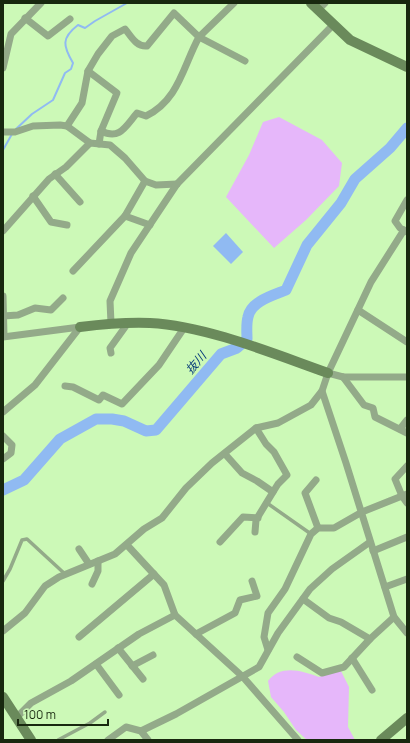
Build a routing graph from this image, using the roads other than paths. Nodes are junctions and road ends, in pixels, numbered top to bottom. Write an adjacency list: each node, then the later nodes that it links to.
1 (41, 3): 4 (street)
2 (234, 3): 7 (street)
3 (318, 5): 6 (street)
4 (25, 18): 5 (street); 10 (street)
5 (70, 19)
6 (333, 25): 9 (street); 19 (street)
7 (199, 37): 8 (street); 11 (street); 13 (street)
8 (244, 61)
9 (407, 67)
10 (3, 68)
11 (88, 71): 12 (street); 13 (street)
12 (67, 126): 14 (street); 15 (street)
13 (101, 131): 16 (street)
14 (9, 132)
15 (90, 143): 16 (street); 17 (street)
16 (100, 144): 18 (street)
17 (55, 174): 20 (street); 22 (street)
18 (145, 181): 19 (street); 23 (street)
19 (177, 184): 25 (street)
20 (33, 196): 24 (street); 26 (street)
21 (407, 200): 27 (street)
22 (80, 202)
23 (125, 216): 25 (street); 28 (street)
24 (67, 225)
25 (150, 225): 33 (street)
26 (3, 231)
27 (406, 231): 31 (street)
28 (73, 271)
29 (3, 296): 32 (street)
30 (63, 298): 32 (street)
31 (358, 310): 38 (street); 40 (street)
32 (3, 316): 37 (street)
33 (111, 323): 34 (street); 35 (street)
34 (128, 323): 36 (street); 39 (street)
35 (80, 327): 37 (street); 45 (street)
36 (184, 328): 40 (street); 43 (street)
37 (4, 336)
38 (407, 342)
39 (111, 353)
40 (328, 373): 41 (street); 44 (street)
41 (343, 377): 42 (street); 48 (street)
42 (407, 377)
43 (65, 386)
44 (322, 391): 47 (street); 59 (street)
45 (3, 412)
46 (407, 420): 48 (street)
47 (256, 428): 51 (street); 55 (street)
48 (400, 429): 49 (street)
49 (407, 433)
50 (3, 436): 52 (street)
51 (225, 454): 55 (street); 67 (street)
52 (3, 459)
53 (407, 466): 56 (street)
54 (316, 480): 61 (street)
55 (273, 492): 58 (street)
56 (404, 495): 57 (street); 59 (street)
57 (407, 503)
58 (266, 504): 60 (street); 63 (lane)
59 (362, 512): 61 (street); 66 (street)
60 (258, 518): 62 (street); 65 (street)
61 (318, 528): 63 (street)
62 (255, 532)
63 (312, 534): 88 (street)
64 (407, 537): 69 (street)
65 (220, 542)
66 (370, 542): 69 (street); 79 (street)
67 (127, 545): 70 (street); 73 (street)
68 (79, 549): 71 (street)
69 (373, 551): 78 (street)
70 (98, 561): 71 (street); 77 (street)
71 (89, 564): 72 (street)
72 (65, 574): 75 (lane); 82 (street)
73 (154, 574): 80 (street); 85 (street)
74 (407, 579): 78 (street)
75 (3, 581)
76 (252, 581): 84 (street)
77 (92, 584)
78 (385, 587): 81 (street)
79 (303, 599): 86 (street); 88 (street)
80 (175, 615): 84 (street); 87 (street)
81 (394, 618): 83 (street); 86 (street)
82 (3, 631)
83 (407, 633)
84 (196, 634): 94 (street)
85 (79, 638)
86 (370, 639): 91 (street)
87 (118, 648): 92 (street); 93 (street)
88 (268, 650): 94 (street)
89 (153, 655): 93 (street)
90 (297, 657): 91 (street)
91 (352, 658): 96 (street)
92 (96, 664): 97 (street); 100 (street)
93 (132, 666): 95 (street)
94 (243, 677): 102 (street); 107 (street)
95 (143, 679)
96 (372, 690)
97 (119, 695)
98 (3, 697): 100 (street)
99 (105, 712): 104 (lane)
100 (17, 717): 103 (street)
101 (407, 718): 108 (street)
102 (141, 731): 105 (street); 106 (street)
103 (31, 740)
104 (58, 740)
105 (108, 740)
106 (148, 740)
107 (298, 740)
108 (381, 740)

